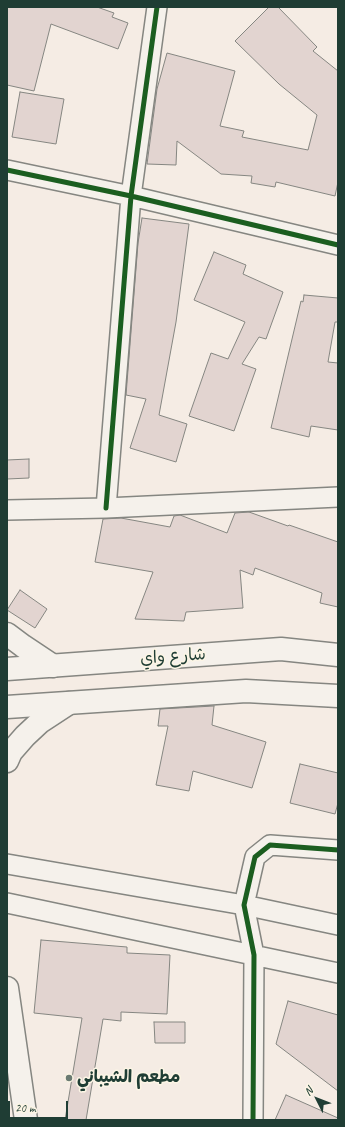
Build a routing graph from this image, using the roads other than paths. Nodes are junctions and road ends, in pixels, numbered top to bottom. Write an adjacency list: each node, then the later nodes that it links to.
1 (157, 7): 3 (street)
2 (7, 170): 3 (street)
3 (131, 196): 4 (street); 6 (street)
4 (338, 245)
5 (338, 497): 6 (street)
6 (106, 508): 7 (street)
7 (7, 510)
8 (7, 634): 10 (street)
9 (338, 655): 10 (street, شارع واي)
10 (53, 666): 11 (street, شارع واي)
11 (7, 668)
12 (338, 696): 13 (street)
13 (69, 703): 14 (street); 15 (street)
14 (7, 707)
15 (7, 760)
16 (338, 850): 19 (street)
17 (7, 864): 19 (street)
18 (7, 903): 21 (street)
19 (244, 905): 20 (street); 21 (street)
20 (338, 925)
21 (254, 955): 22 (street); 25 (street)
22 (338, 973)
23 (7, 988): 24 (street)
24 (26, 1120)
25 (253, 1120)

